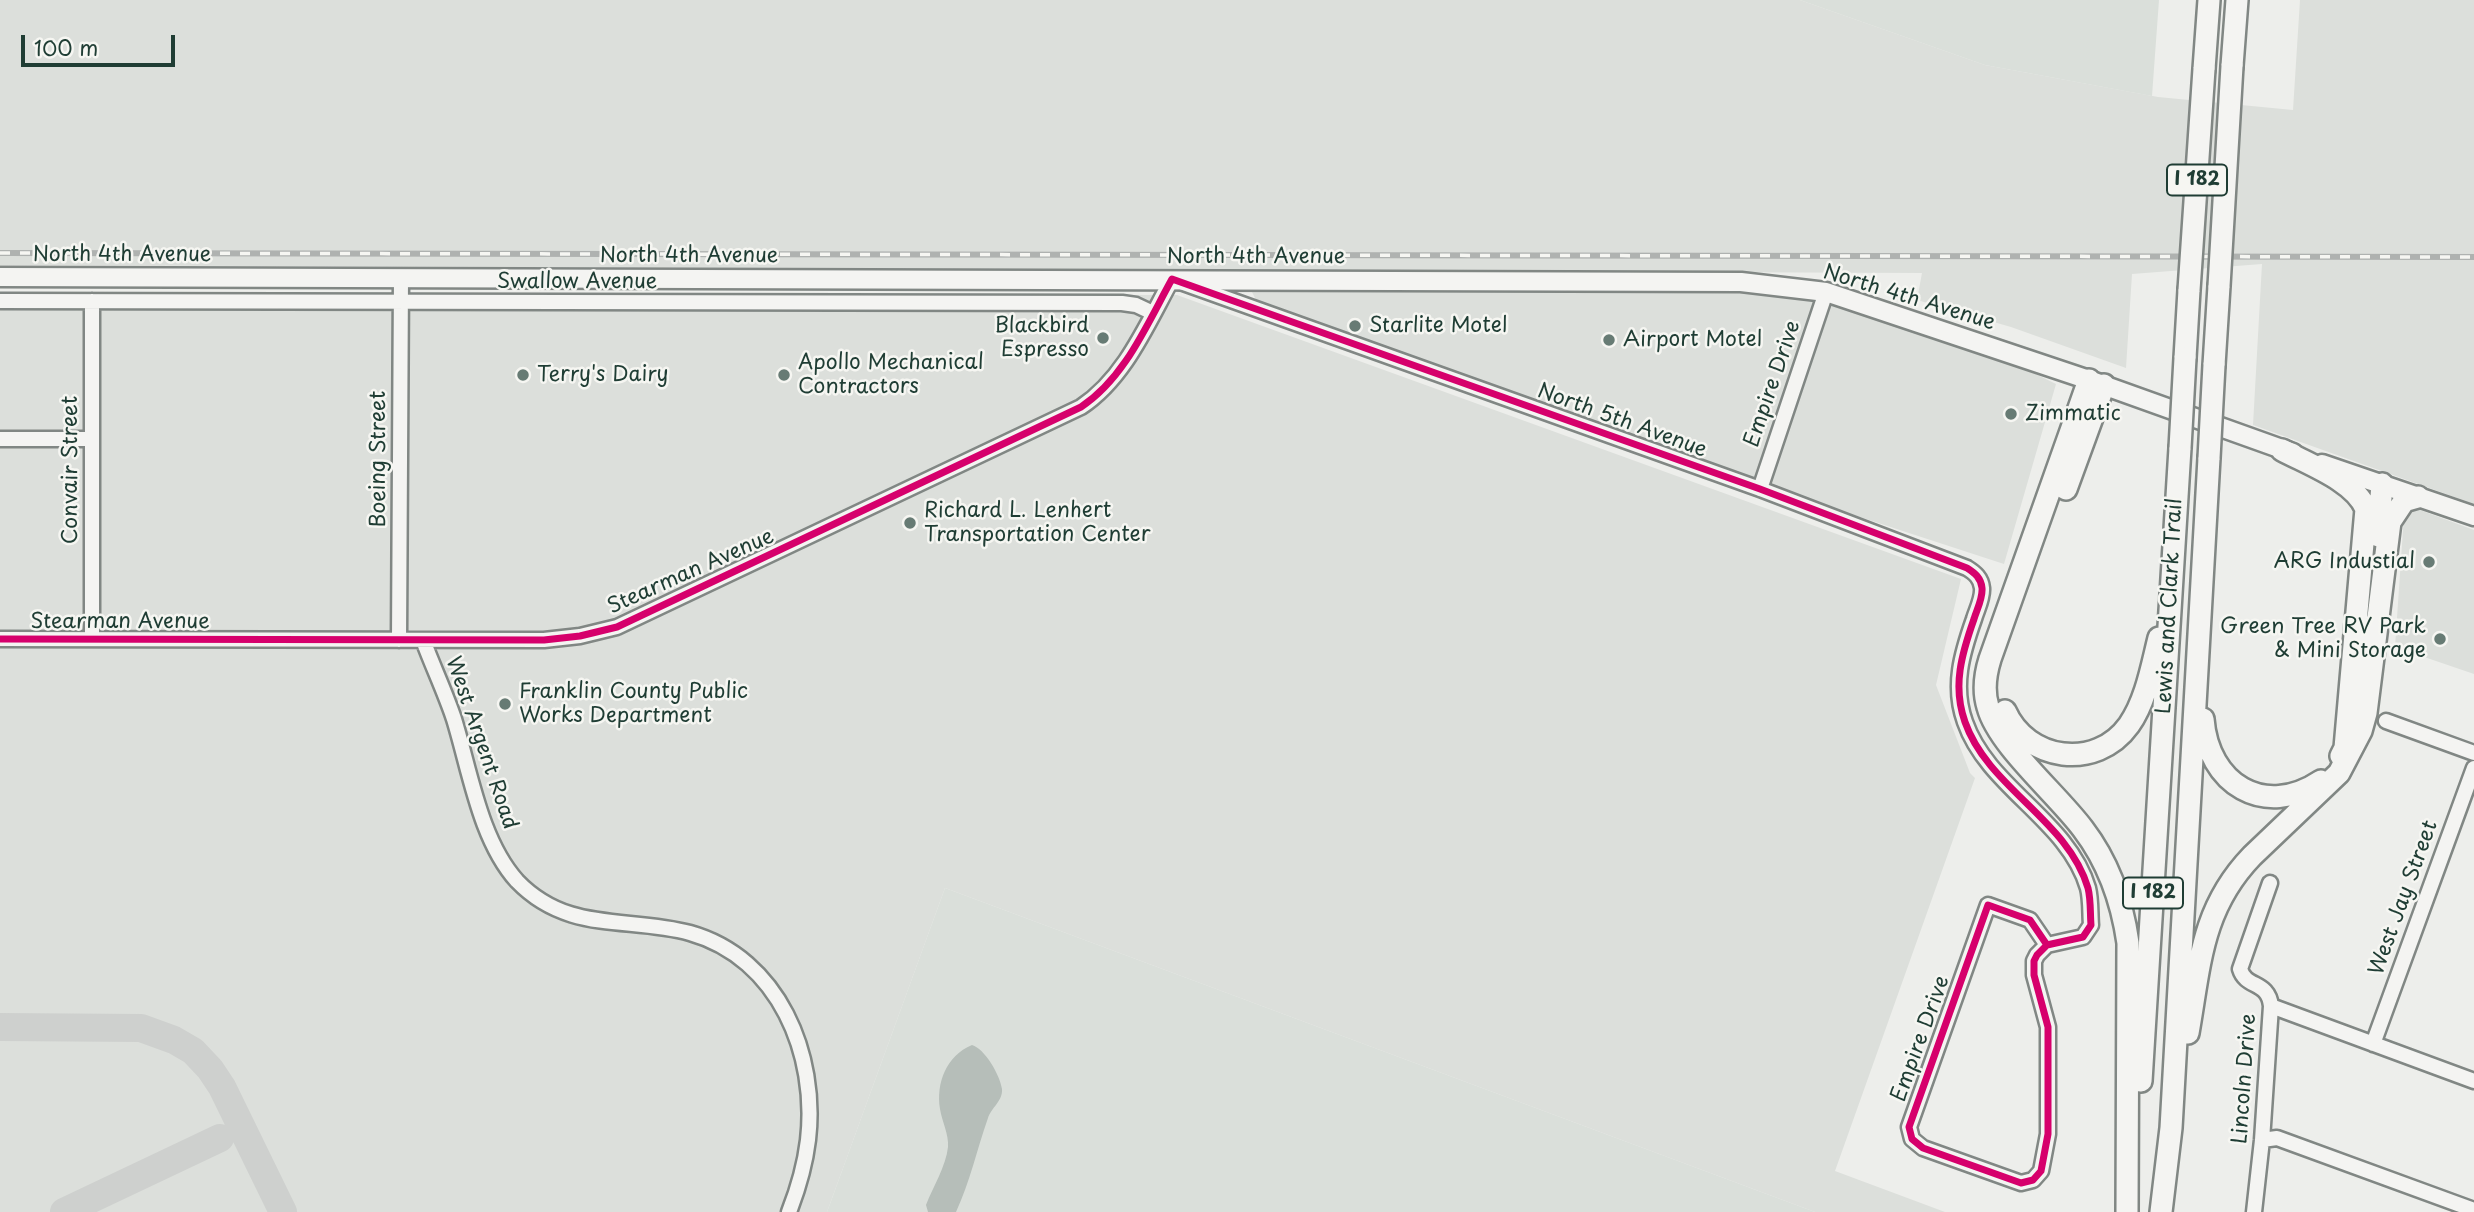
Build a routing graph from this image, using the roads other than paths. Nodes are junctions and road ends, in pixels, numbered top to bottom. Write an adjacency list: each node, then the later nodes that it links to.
1 (2209, 0): 22 (highway, Lewis and Clark Trail / I 182, bridge)
2 (2237, 0): 27 (highway, Lewis and Clark Trail / I 182, bridge)
3 (0, 277): 4 (main road, North 4th Avenue)
4 (401, 278): 5 (main road, North 4th Avenue); 10 (street, Boeing Street)
5 (623, 278): 6 (main road, North 4th Avenue); 11 (street)
6 (1172, 279): 7 (main road, North 4th Avenue); 12 (street, Stearman Avenue); 18 (street, North 5th Avenue)
7 (1826, 292): 13 (main road, North 4th Avenue); 18 (street, Empire Drive)
8 (0, 301): 9 (street, Swallow Avenue)
9 (92, 301): 10 (street, Swallow Avenue); 15 (street, Convair Street)
10 (401, 302): 11 (street, Swallow Avenue); 25 (street, Boeing Street)
11 (623, 303): 12 (street, Swallow Avenue)
12 (1153, 313): 26 (street, Stearman Avenue)
13 (2097, 382): 16 (main road, North 4th Avenue); 22 (highway); 41 (highway)
14 (0, 439): 15 (street)
15 (92, 439): 24 (street, Convair Street)
16 (2282, 450): 17 (main road, North 4th Avenue); 20 (highway)
17 (2382, 484): 19 (main road, North 4th Avenue); 20 (highway); 28 (highway)
18 (1760, 489): 33 (street, North 5th Avenue)
19 (2418, 498): 21 (main road, North 4th Avenue); 28 (highway)
20 (2366, 509): 27 (highway)
21 (2474, 516)
22 (2173, 575): 41 (highway, Lewis and Clark Trail / I 182)
23 (0, 639): 24 (street, Stearman Avenue)
24 (92, 639): 25 (street, Stearman Avenue)
25 (399, 640): 26 (street, Stearman Avenue)
26 (423, 640): 40 (street, West Argent Road)
27 (2197, 650): 37 (highway, Lewis and Clark Trail / I 182)
28 (2366, 713): 37 (highway)
29 (2386, 721): 30 (street)
30 (2474, 753)
31 (2474, 768): 35 (street, West Jay Street)
32 (2270, 883): 34 (street, Lincoln Drive)
33 (2047, 945): 33 (street, Empire Drive)
34 (2271, 1006): 35 (street); 38 (street, Lincoln Drive)
35 (2373, 1044): 36 (street)
36 (2474, 1081)
37 (2171, 1128): 42 (highway, Lewis and Clark Trail / I 182)
38 (2262, 1140): 39 (street); 43 (street, Lincoln Drive)
39 (2474, 1210)
40 (789, 1212)
41 (2128, 1212)
42 (2161, 1212)
43 (2253, 1212)

